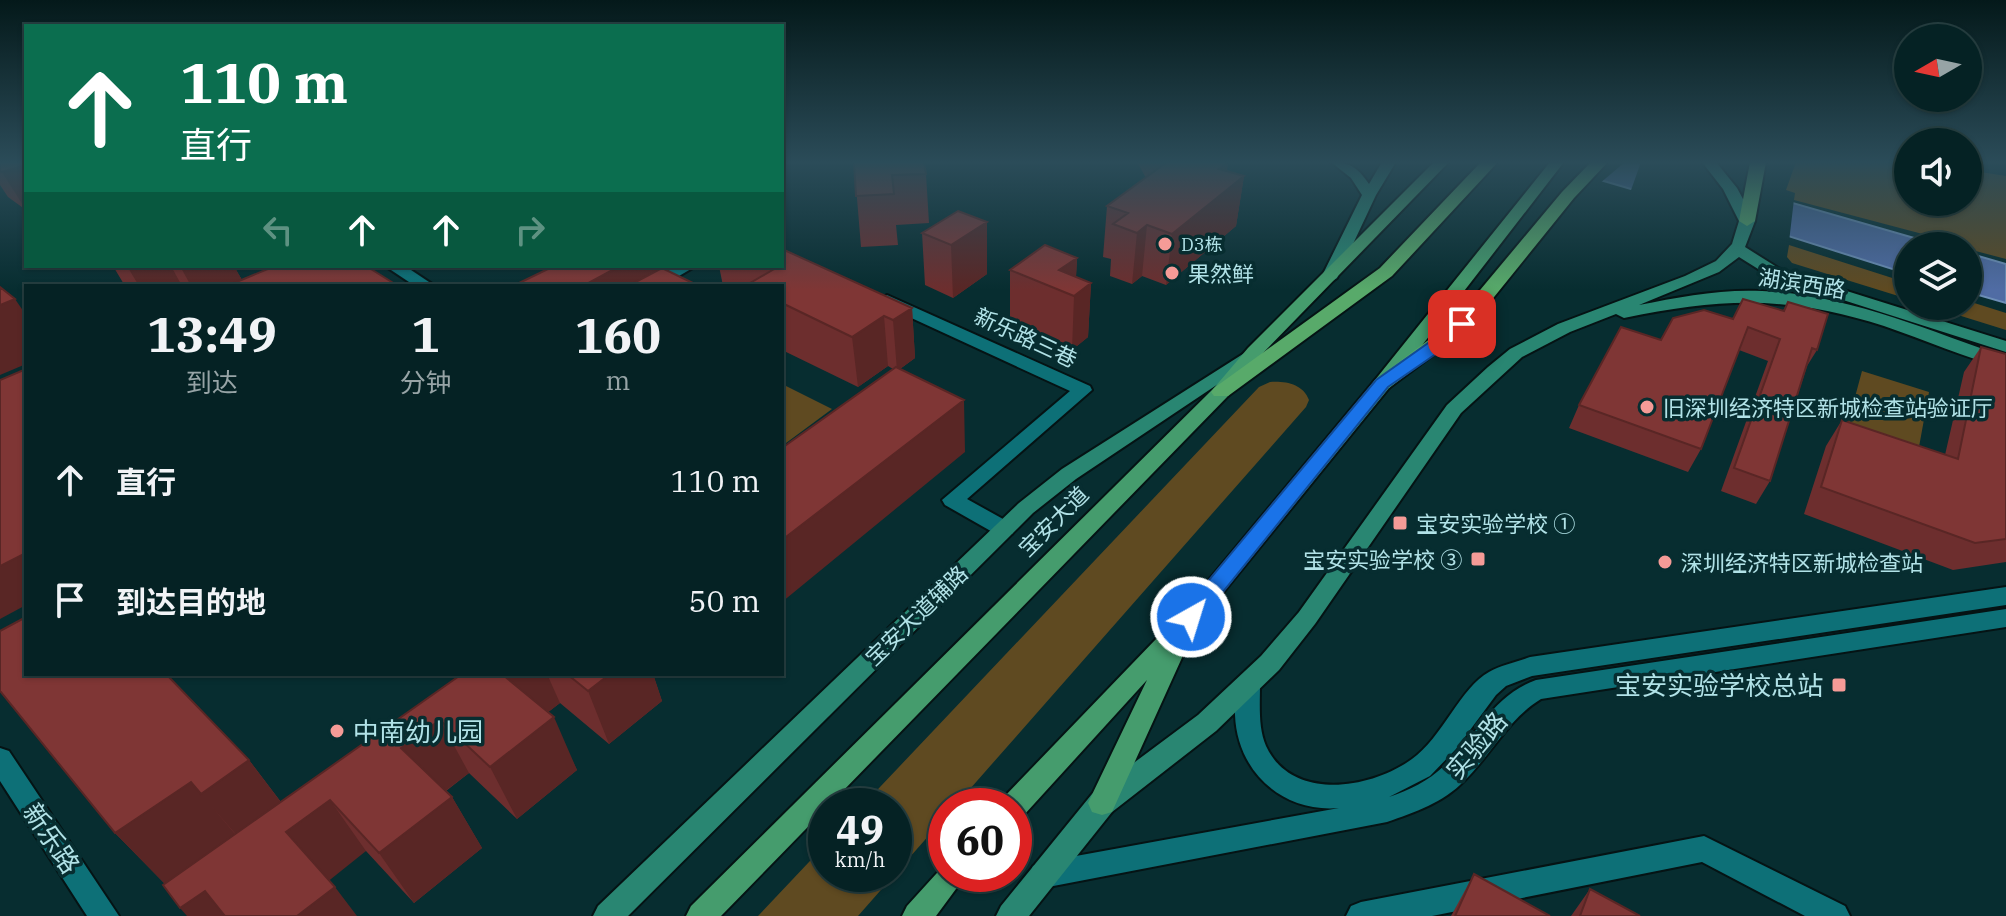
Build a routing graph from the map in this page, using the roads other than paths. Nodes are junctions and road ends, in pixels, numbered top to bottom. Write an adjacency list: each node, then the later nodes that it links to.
1 (1364, 205): 12 (main road)
2 (1400, 205): 12 (main road, 宝安大道)
3 (1451, 205): 22 (highway)
4 (1525, 205): 21 (main road)
5 (1560, 205): 21 (highway)
6 (1739, 205): 8 (main road)
7 (1751, 205): 8 (highway)
8 (1747, 221): 9 (main road)
9 (1740, 248): 16 (main road); 17 (main road, 湖滨西路)
10 (396, 268): 13 (street)
11 (684, 268): 14 (street)
12 (1329, 278): 19 (main road, 宝安大道)
13 (424, 284)
14 (654, 284)
15 (867, 290): 23 (street, 新乐路三巷)
16 (1584, 320): 17 (main road, 湖滨西路); 27 (main road)
17 (1921, 327): 18 (main road, 湖滨西路); 20 (main road, 湖滨西路)
18 (2006, 347)
19 (1254, 352): 22 (main road, 宝安大道); 23 (main road, 宝安大道辅路)
20 (2006, 363)
21 (1382, 384): 25 (main road)
22 (1221, 392): 35 (main road, 宝安大道)
23 (1004, 529): 34 (main road, 宝安大道辅路)
24 (2006, 596): 27 (street, 实验路)
25 (1191, 617): 29 (main road); 30 (main road)
26 (2006, 618): 31 (street, 实验路)
27 (1248, 685): 30 (main road)
28 (0, 759): 33 (street, 新乐路)
29 (1031, 788)
30 (1102, 803): 31 (main road)
31 (1043, 875): 37 (main road)
32 (938, 892): 36 (main road)
33 (104, 916)
34 (608, 916)
35 (701, 916)
36 (917, 916)
37 (1011, 916)
38 (1361, 916): 39 (street)
39 (1835, 916)

